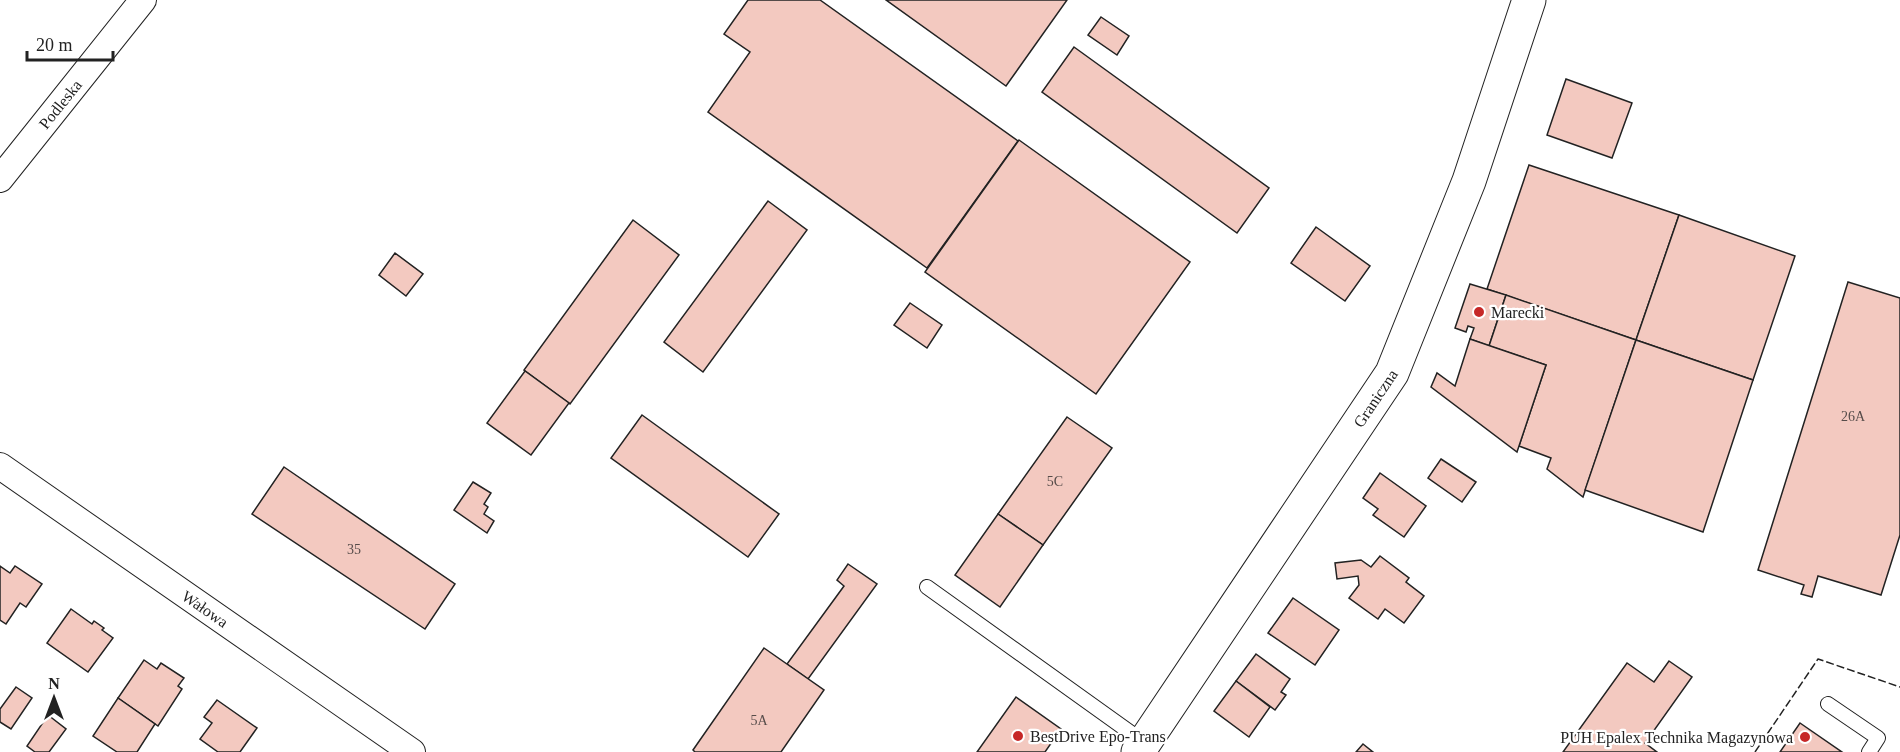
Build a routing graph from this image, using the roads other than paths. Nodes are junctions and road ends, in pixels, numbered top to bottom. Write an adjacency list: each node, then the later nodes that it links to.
1 (143, 0): 3 (street, Podleska)
2 (1529, 0): 7 (street, Graniczna)
3 (0, 180)
4 (0, 466): 8 (street, Wałowa)
5 (927, 587): 7 (lane)
6 (1828, 704): 9 (lane)
7 (1141, 747)
8 (412, 752)
9 (1869, 752)

